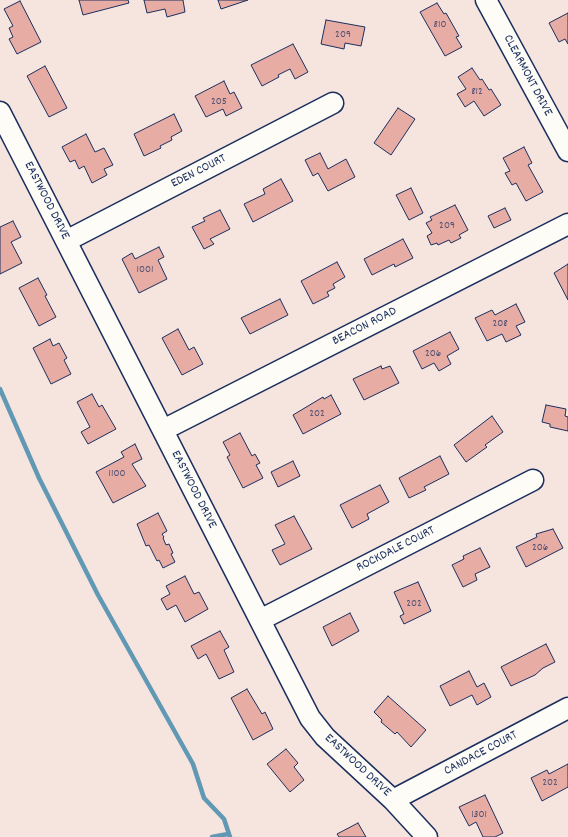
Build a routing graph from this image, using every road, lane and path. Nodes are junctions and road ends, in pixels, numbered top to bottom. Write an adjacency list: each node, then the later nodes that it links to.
1 (486, 0): 4 (street, CLEARMONT DRIVE)
2 (333, 102): 6 (street, EDEN COURT)
3 (0, 112): 6 (street, EASTWOOD DRIVE)
4 (568, 151)
5 (568, 224): 7 (street, BEACON ROAD)
6 (66, 241): 7 (street, EASTWOOD DRIVE)
7 (163, 430): 9 (street, EASTWOOD DRIVE)
8 (533, 480): 9 (street, ROCKDALE COURT)
9 (260, 620): 11 (street, EASTWOOD DRIVE)
10 (568, 708): 11 (street, CANDACE COURT)
11 (393, 800): 12 (street, EASTWOOD DRIVE)
12 (428, 837)

